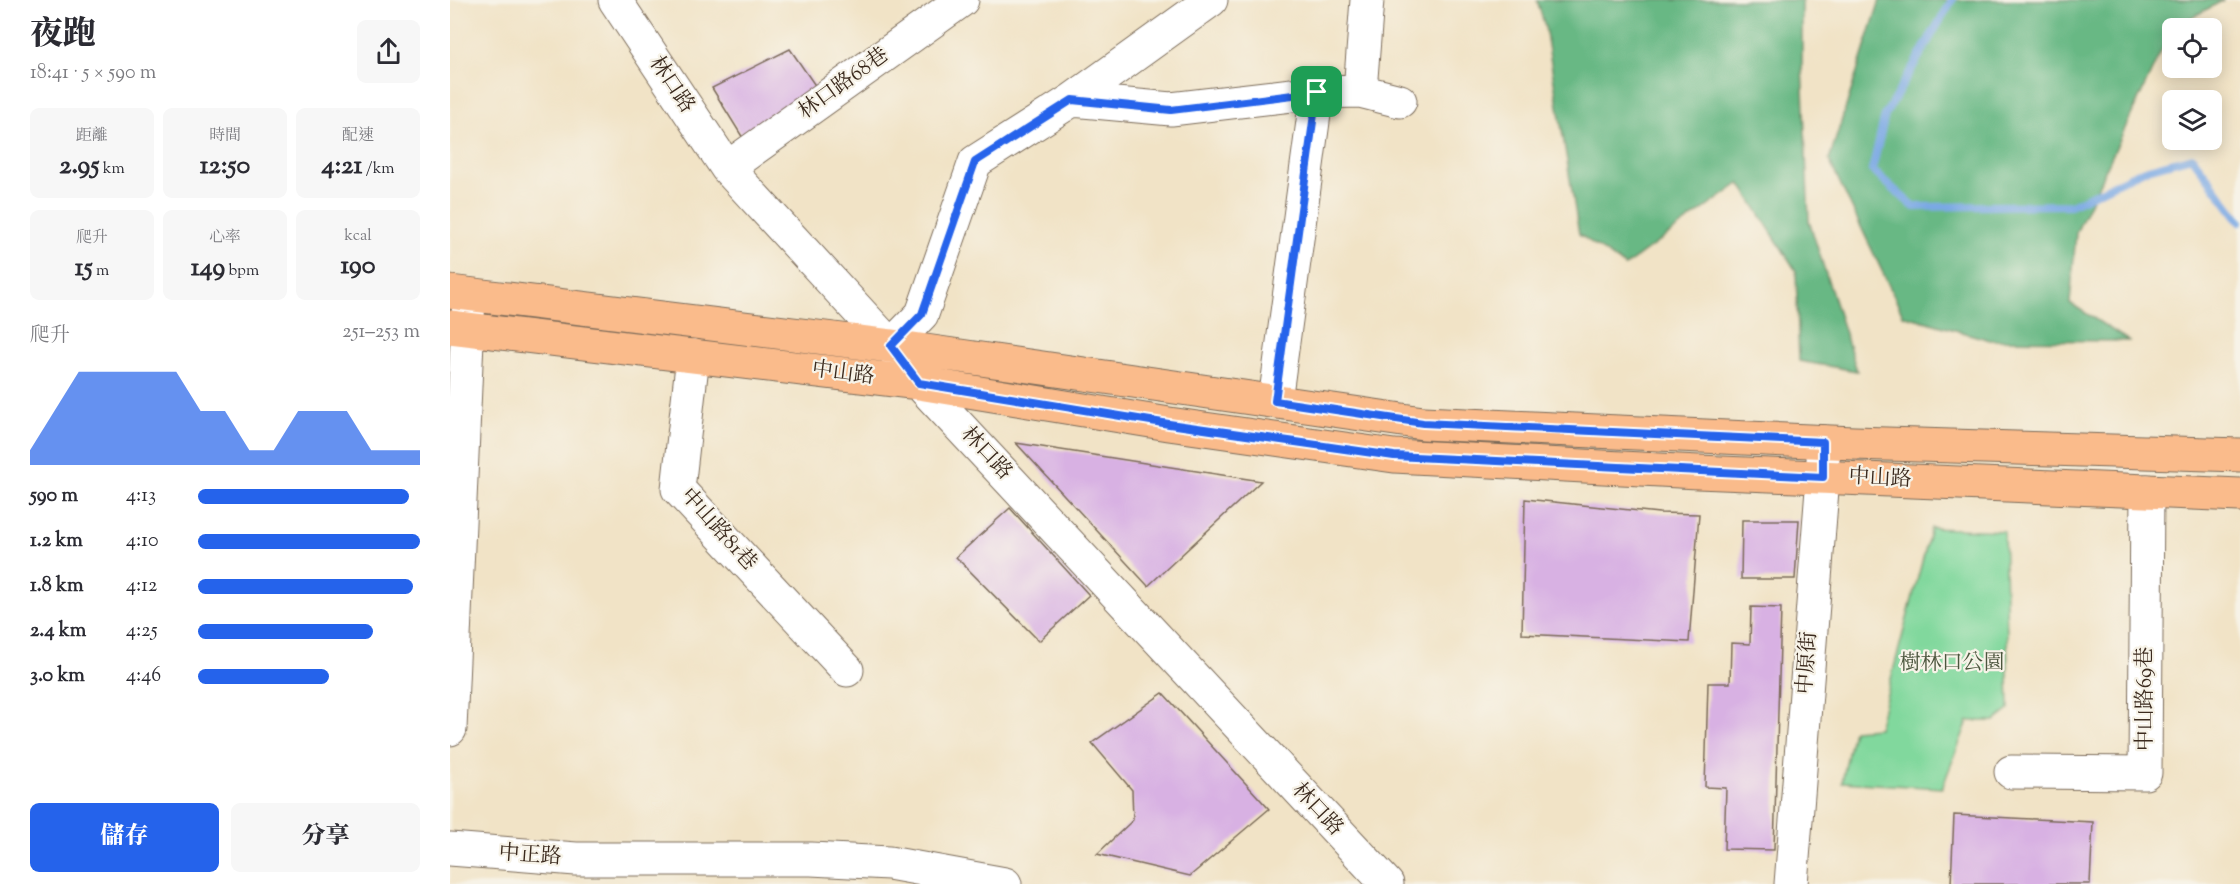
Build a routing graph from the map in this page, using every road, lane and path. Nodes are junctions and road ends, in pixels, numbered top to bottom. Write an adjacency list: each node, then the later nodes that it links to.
1 (615, 0): 9 (street, 林口路)
2 (962, 0): 9 (street, 林口路68巷)
3 (1211, 0): 7 (street)
4 (1367, 0): 5 (street)
5 (1360, 91): 6 (street); 8 (street)
6 (1317, 92): 7 (street); 15 (street)
7 (1072, 100): 12 (street)
8 (1400, 101)
9 (727, 168): 12 (street, 林口路)
10 (460, 293): 11 (street); 12 (main road, 中山路)
11 (459, 328): 13 (main road, 中山路); 22 (street)
12 (891, 346): 14 (street, 林口路); 15 (main road, 中山路)
13 (693, 356): 14 (main road, 中山路); 21 (street, 中山路81巷)
14 (919, 383): 18 (main road, 中山路); 29 (street, 林口路)
15 (1275, 401): 16 (main road, 中山路)
16 (1823, 442): 17 (main road, 中山路); 18 (street, 中原街)
17 (2240, 455)
18 (1823, 477): 19 (main road, 中山路); 30 (street, 中原街)
19 (2147, 491): 20 (main road, 中山路); 23 (street, 中山路69巷)
20 (2240, 495)
21 (847, 670)
22 (450, 729)
23 (2011, 772)
24 (450, 849): 26 (street, 中正路)
25 (811, 859): 26 (street, 中正路); 27 (street); 28 (street, 中正路)
26 (575, 872)
27 (854, 884)
28 (1005, 884)
29 (1387, 884)
30 (1791, 884)

